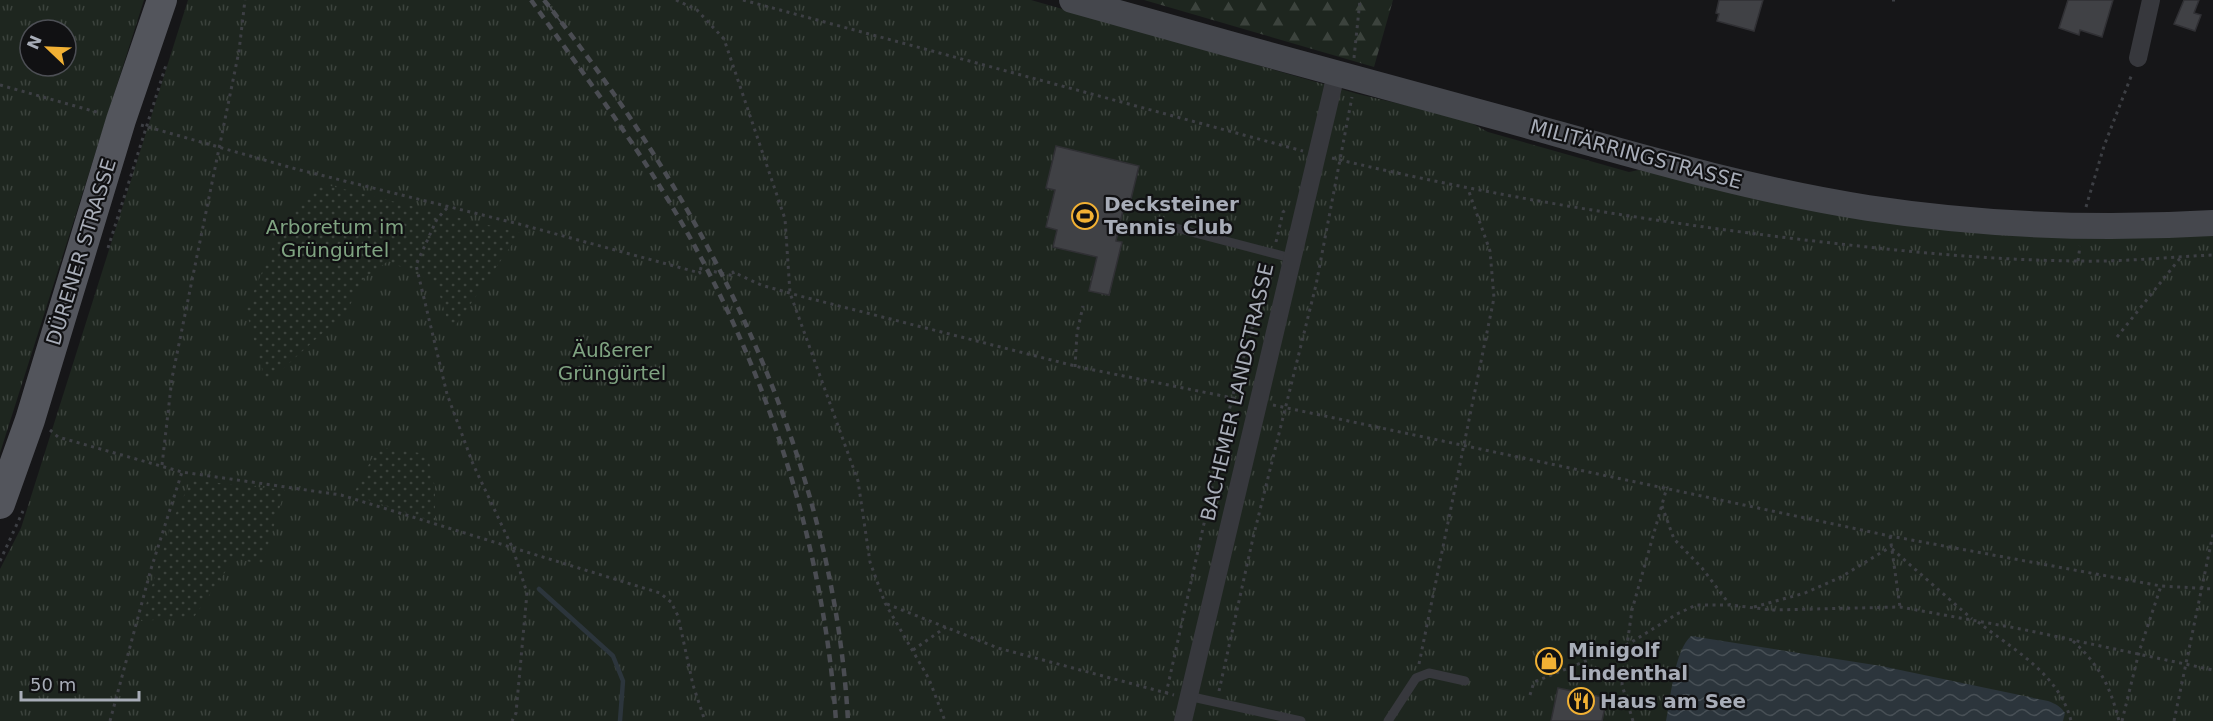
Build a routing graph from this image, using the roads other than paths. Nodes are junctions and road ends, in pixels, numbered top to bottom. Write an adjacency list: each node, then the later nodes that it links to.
1 (162, 0): 9 (main road, DÜRENER STRASSE)
2 (1072, 0): 5 (main road, MILITÄRRINGSTRASSE)
3 (2151, 0): 4 (street)
4 (2138, 58)
5 (1346, 77): 6 (main road, MILITÄRRINGSTRASSE); 8 (street, BACHEMER LANDSTRASSE)
6 (2213, 223)
7 (1176, 228): 8 (lane)
8 (1282, 256): 11 (street, BACHEMER LANDSTRASSE)
9 (0, 504)
10 (1465, 681): 14 (lane)
11 (1188, 696): 12 (street, BACHEMER LANDSTRASSE); 13 (lane)
12 (1183, 721)
13 (1301, 721)
14 (1388, 721)

